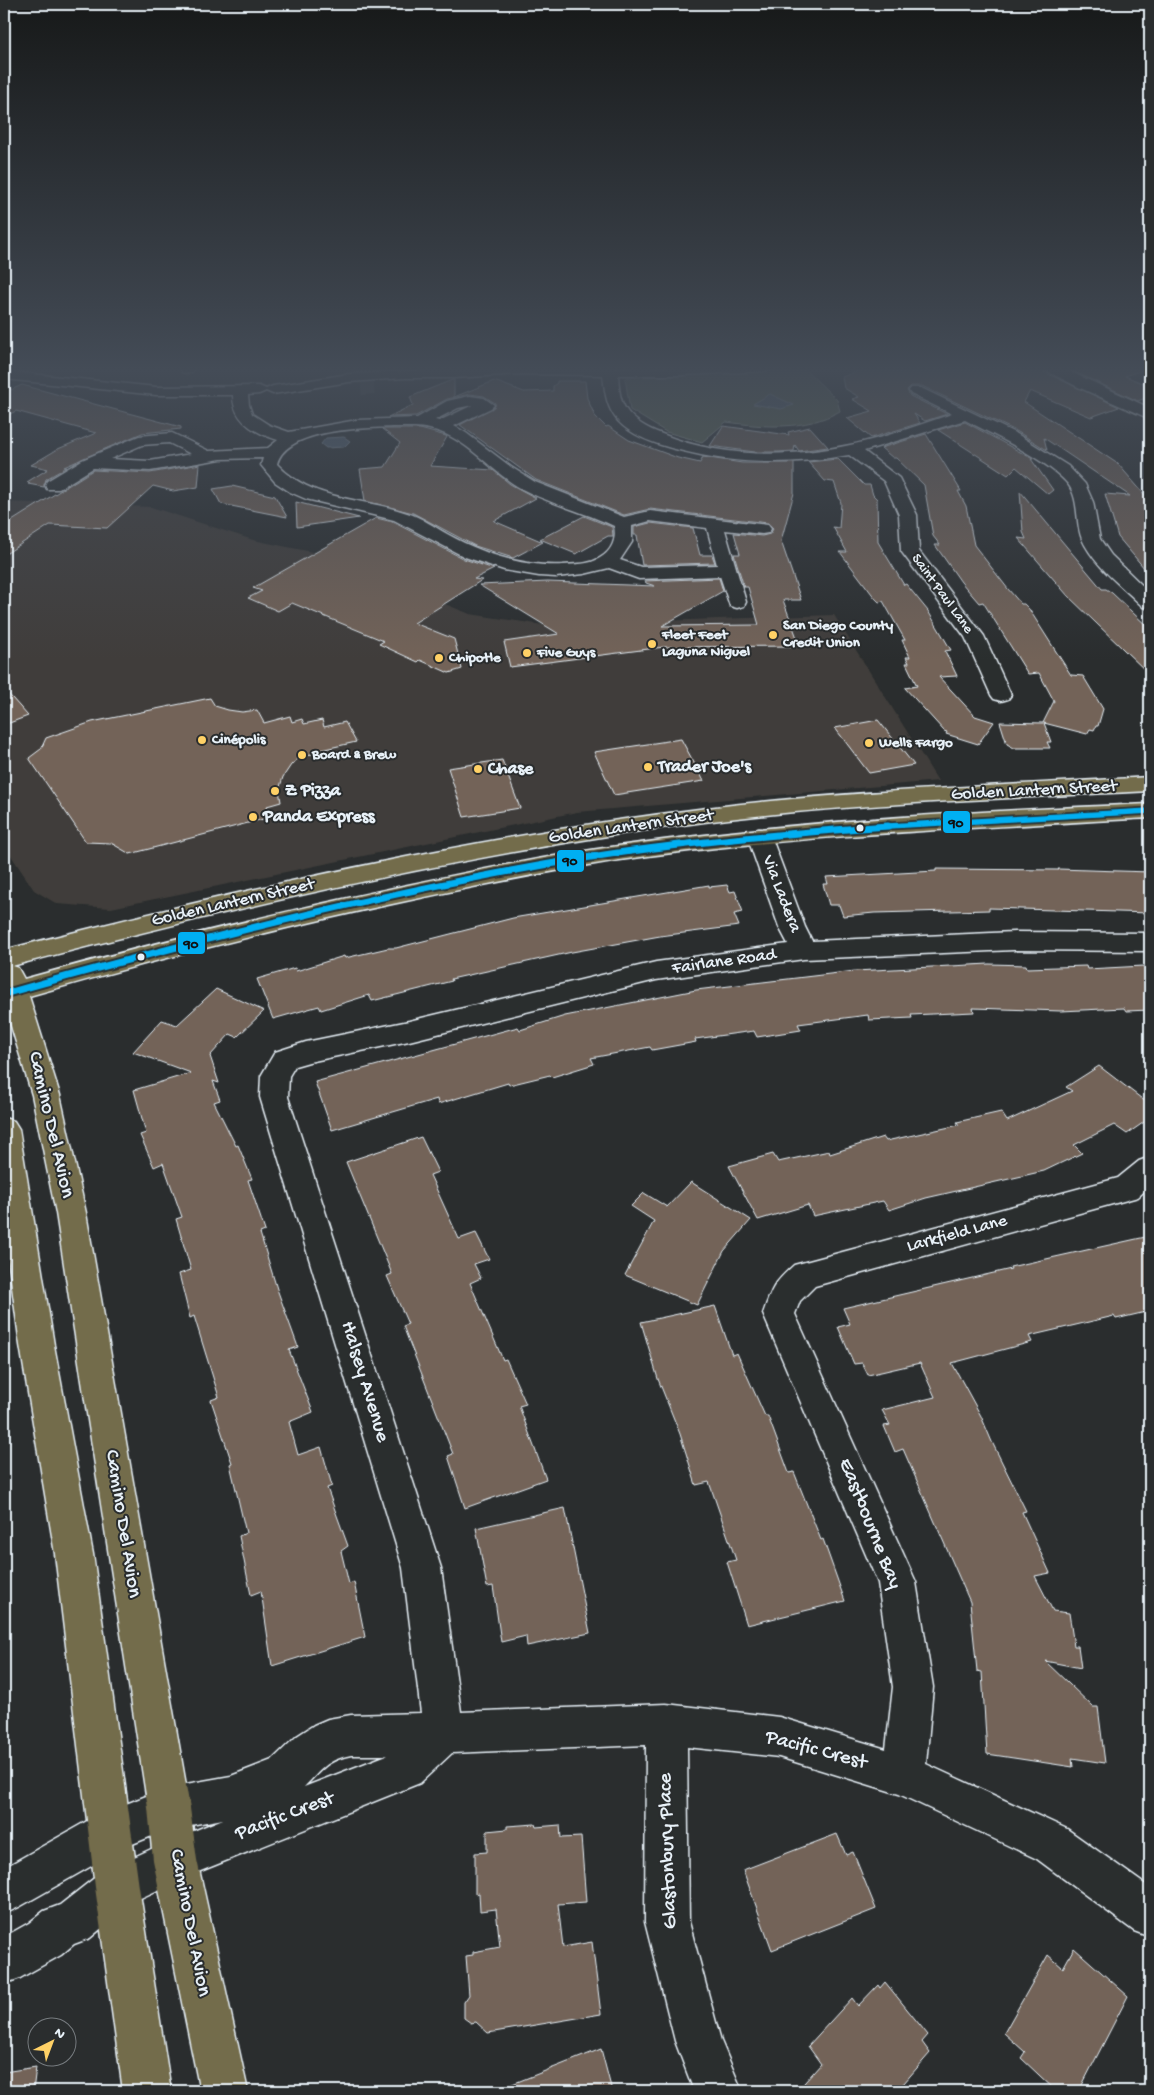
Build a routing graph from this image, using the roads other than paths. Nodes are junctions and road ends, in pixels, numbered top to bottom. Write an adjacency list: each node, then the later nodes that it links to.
1 (85, 465): 8 (street)
2 (127, 465): 3 (street)
3 (160, 465)
4 (269, 465): 12 (street)
5 (499, 465): 10 (street)
6 (873, 465): 16 (street, Saint Paul Lane)
7 (1056, 465): 15 (street)
8 (53, 485)
9 (714, 523): 10 (street); 11 (street); 13 (street)
10 (622, 524): 12 (street)
11 (762, 529)
12 (609, 562): 13 (street)
13 (728, 570): 14 (street)
14 (737, 602)
15 (1150, 603)
16 (1002, 695)
17 (1150, 784): 22 (main road, Golden Lantern Street)
18 (1150, 811): 19 (main road, Golden Lantern Street)
19 (759, 836): 21 (street, Via Ladera); 23 (main road, Golden Lantern Street)
20 (1150, 942): 21 (street, Fairlane Road)
21 (804, 950): 24 (street, Fairlane Road)
22 (4, 960): 23 (main road, Camino Del Avion)
23 (10, 992): 31 (main road, Camino Del Avion)
24 (306, 1052): 29 (street, Halsey Avenue)
25 (4, 1129): 32 (main road)
26 (1150, 1169): 27 (street, Larkfield Lane)
27 (779, 1314): 30 (street, Eastbourne Bay)
28 (666, 1724): 29 (street, Pacific Crest); 30 (street, Pacific Crest); 40 (street, Glastonbury Place)
29 (444, 1733): 31 (street, Pacific Crest); 33 (street, Pacific Crest)
30 (904, 1775): 36 (street, Pacific Crest)
31 (169, 1808): 32 (street, Pacific Crest); 33 (main road, Camino Del Avion)
32 (111, 1831): 34 (main road); 35 (street, Pacific Crest)
33 (175, 1860): 34 (street, Pacific Crest); 39 (main road, Camino Del Avion)
34 (117, 1887): 37 (street, Pacific Crest); 38 (main road)
35 (4, 1892)
36 (1150, 1915)
37 (4, 1962)
38 (147, 2091)
39 (224, 2091)
40 (718, 2091)

